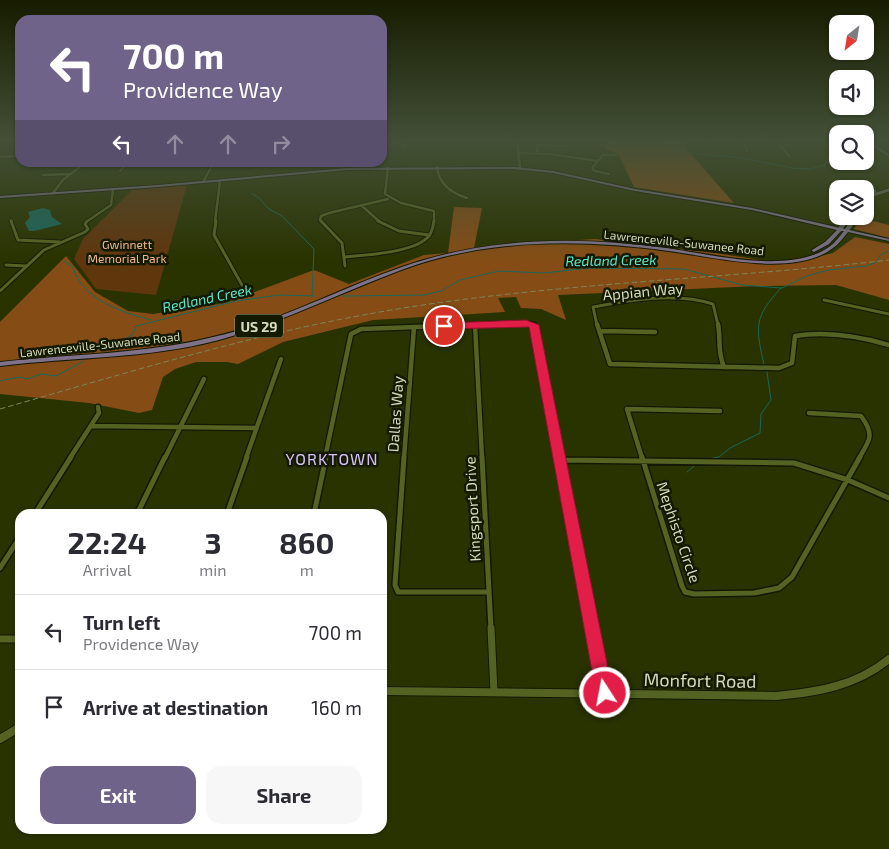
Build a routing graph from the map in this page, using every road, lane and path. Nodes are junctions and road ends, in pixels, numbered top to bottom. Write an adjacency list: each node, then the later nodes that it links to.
1 (65, 181): 11 (street)
2 (220, 181): 3 (main road); 7 (main road); 34 (street)
3 (224, 181)
4 (387, 181): 15 (street)
5 (442, 181): 14 (street)
6 (594, 181): 17 (main road)
7 (203, 182): 9 (main road)
8 (888, 188): 10 (main road); 12 (main road)
9 (113, 189): 11 (main road); 27 (street)
10 (874, 192)
11 (53, 193): 13 (main road)
12 (874, 195)
13 (0, 196)
14 (467, 198)
15 (388, 199): 16 (street); 25 (street)
16 (362, 206): 25 (street); 29 (street)
17 (739, 208): 22 (main road); 23 (main road)
18 (11, 220): 27 (street)
19 (836, 225): 22 (main road)
20 (844, 225): 23 (main road, Lawrenceville-Suwanee Road)
21 (848, 225): 23 (main road, Lawrenceville-Suwanee Road)
22 (828, 226): 23 (main road)
23 (843, 231): 24 (main road); 24 (main road); 28 (main road, Lawrenceville-Suwanee Road / US 29)
24 (859, 234): 26 (main road)
25 (429, 235): 29 (street)
26 (889, 241)
27 (60, 242): 31 (street)
28 (599, 242): 43 (main road, Lawrenceville-Suwanee Road / US 29); 44 (main road, Lawrenceville-Suwanee Road / US 29)
29 (344, 257): 32 (street)
30 (6, 266): 31 (street)
31 (26, 266): 33 (street)
32 (346, 266)
33 (0, 291)
34 (247, 294)
35 (824, 300): 36 (street)
36 (889, 314)
37 (475, 325): 38 (street); 53 (street); 63 (street, Kingsport Drive)
38 (414, 327): 60 (street); 63 (street, Dallas Way)
39 (600, 331): 40 (street); 45 (street, Appian Way); 45 (street, Appian Way)
40 (655, 332)
41 (889, 346): 45 (street, Appian Way)
42 (281, 359): 52 (street)
43 (0, 360)
44 (0, 364)
45 (724, 367)
46 (204, 379): 51 (street)
47 (98, 407): 50 (street)
48 (720, 411): 54 (street, Mephisto Circle)
49 (809, 413): 55 (street, Mephisto Circle)
50 (91, 426): 51 (street); 57 (street)
51 (179, 427): 52 (street); 58 (street)
52 (256, 428): 59 (street)
53 (560, 460): 54 (street); 69 (street)
54 (643, 461): 55 (street); 55 (street, Mephisto Circle)
55 (848, 480): 56 (street)
56 (889, 498)
57 (38, 509)
58 (139, 509)
59 (229, 509)
60 (315, 509)
61 (15, 545): 62 (street)
62 (0, 568)
63 (488, 592): 68 (street, Kingsport Drive)
64 (0, 639): 65 (street)
65 (15, 639)
66 (889, 659): 69 (street, Monfort Road)
67 (387, 691): 68 (street, Monfort Road)
68 (494, 692): 69 (street, Monfort Road)
69 (605, 693)
70 (15, 730): 71 (street)
71 (0, 739)

